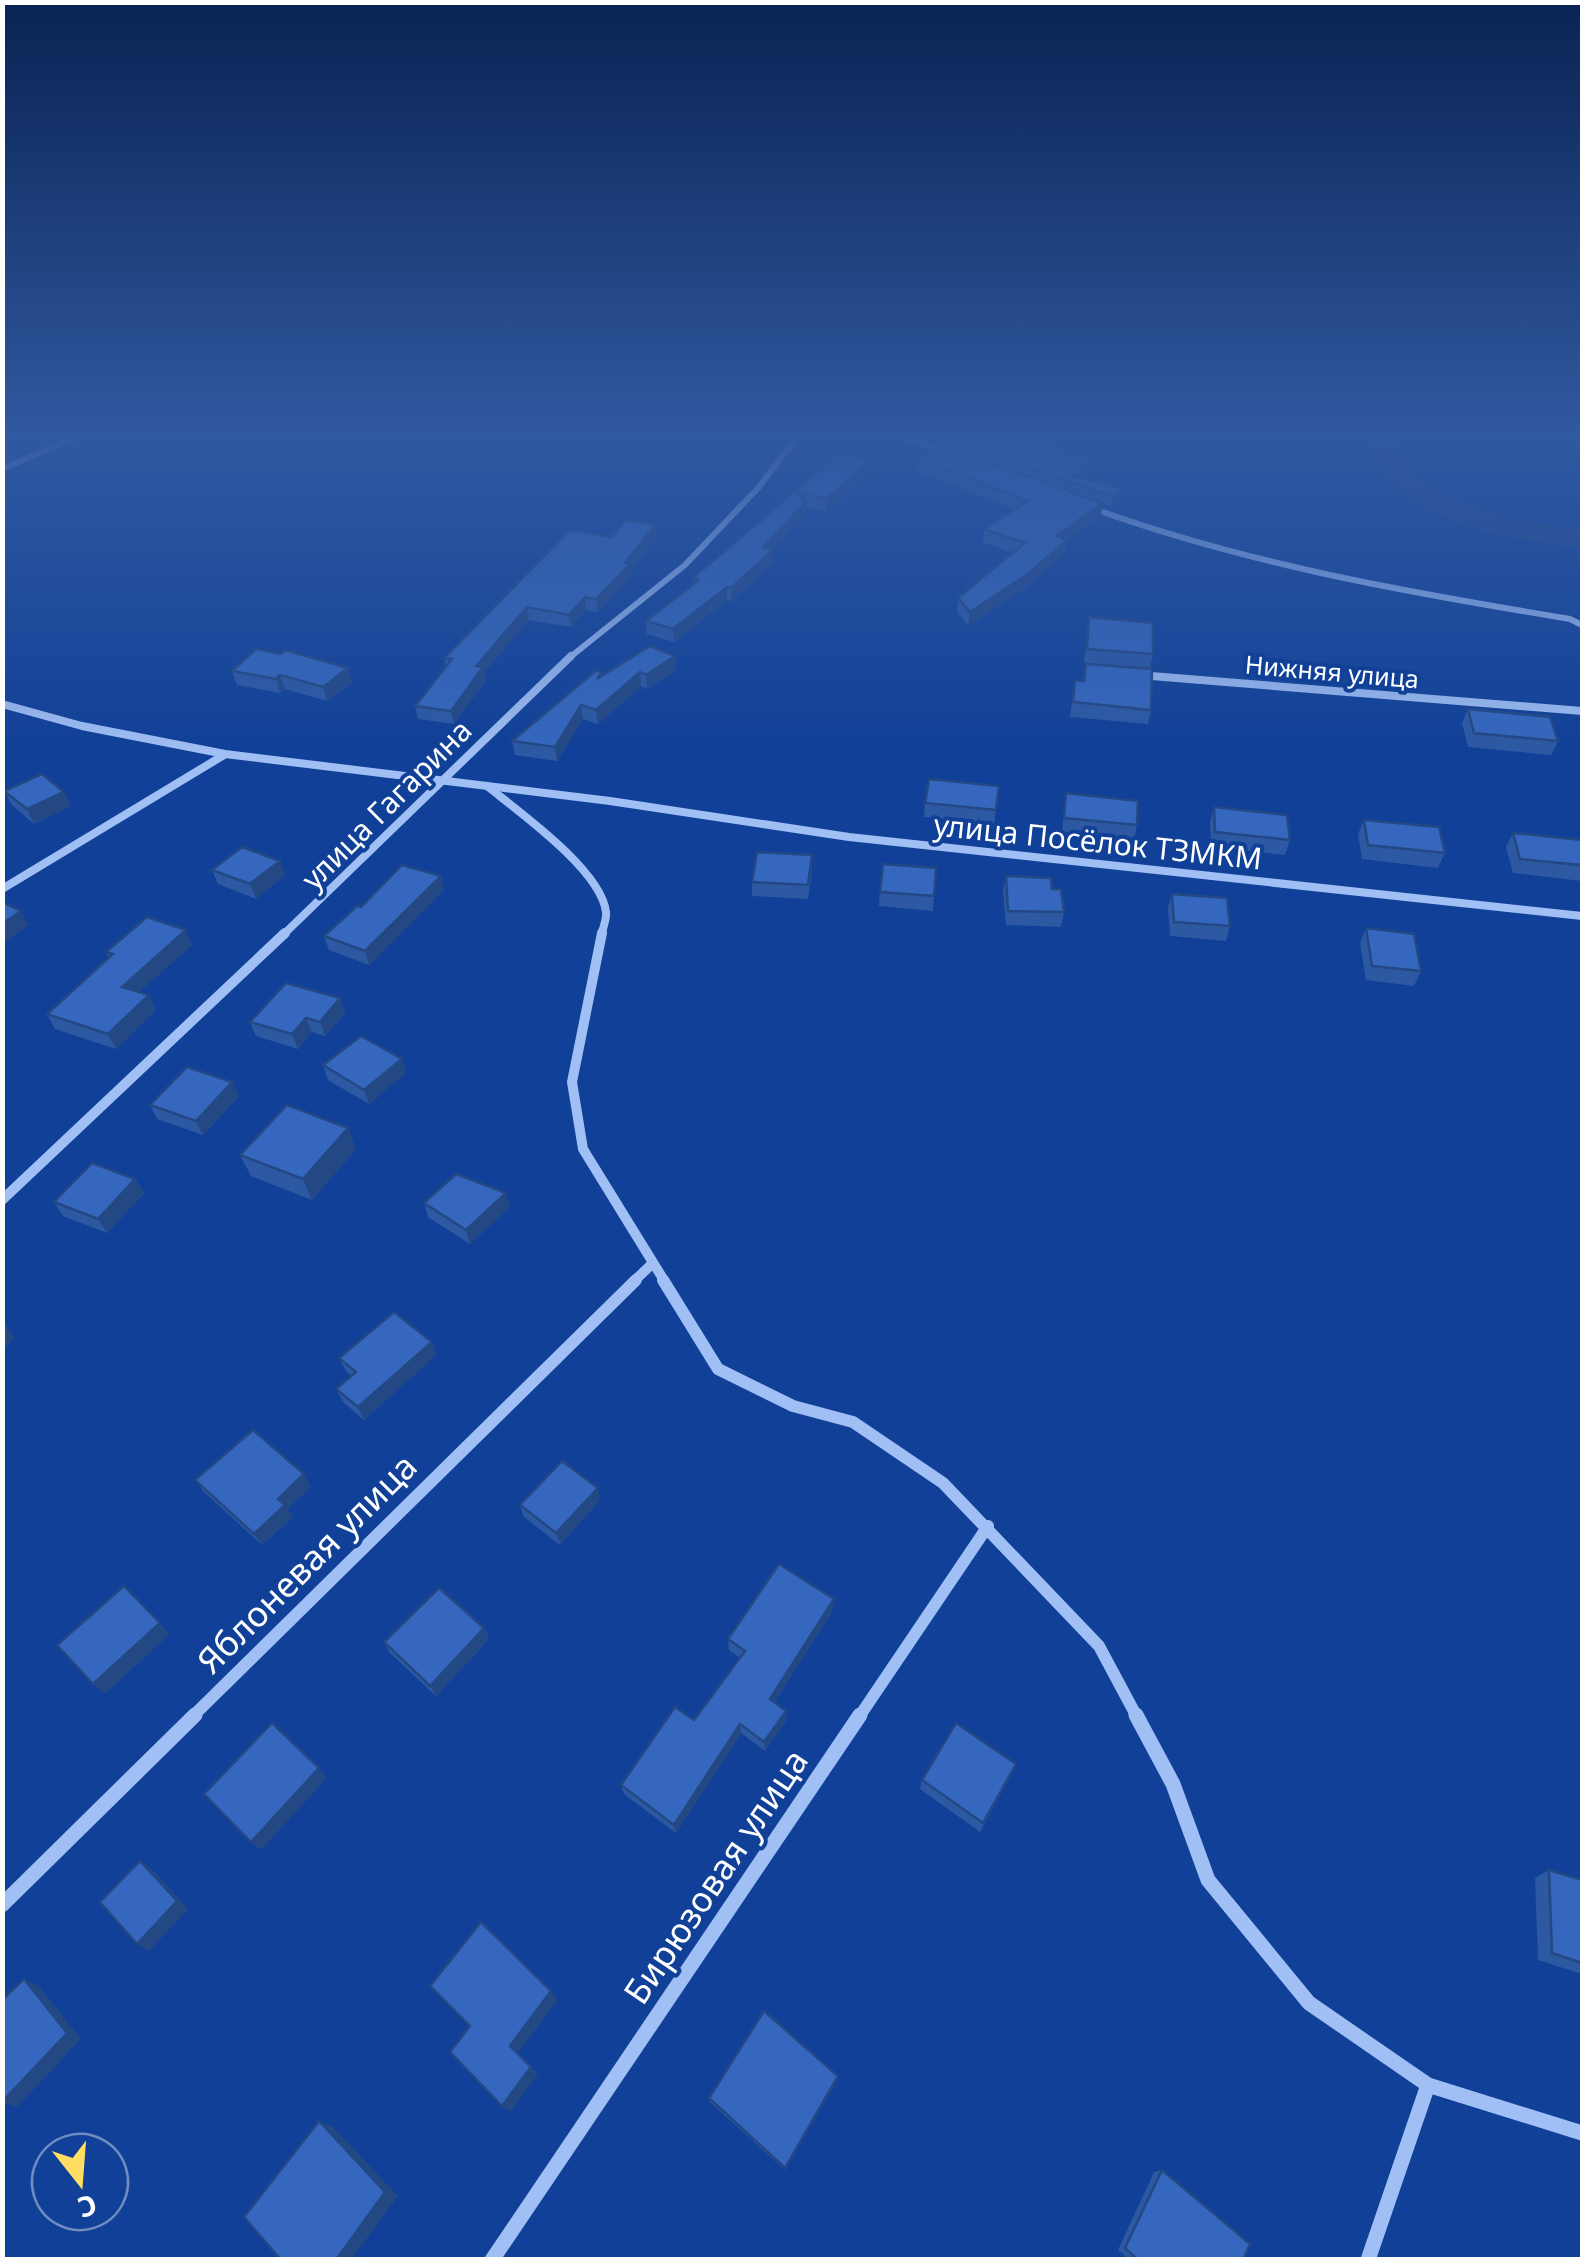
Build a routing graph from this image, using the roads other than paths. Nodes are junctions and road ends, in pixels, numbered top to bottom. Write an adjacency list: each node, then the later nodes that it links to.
1 (706, 543): 8 (street, улица Гагарина)
2 (1193, 543): 3 (street)
3 (1582, 624)
4 (1136, 675): 6 (street, Нижняя улица)
5 (2, 704): 7 (street, улица Посёлок ТЗМКМ)
6 (1582, 711)
7 (225, 754): 8 (street, улица Посёлок ТЗМКМ); 10 (street)
8 (446, 781): 9 (street, улица Посёлок ТЗМКМ); 12 (street, улица Гагарина)
9 (487, 786): 11 (street, улица Посёлок ТЗМКМ); 13 (street)
10 (2, 889)
11 (1582, 916)
12 (2, 1200)
13 (652, 1264): 14 (street); 15 (street, Яблоневая улица)
14 (988, 1526): 16 (street); 18 (street, Бирюзовая улица)
15 (2, 1905)
16 (1428, 2084): 17 (street); 19 (street)
17 (1582, 2133)
18 (492, 2260)
19 (1368, 2260)

